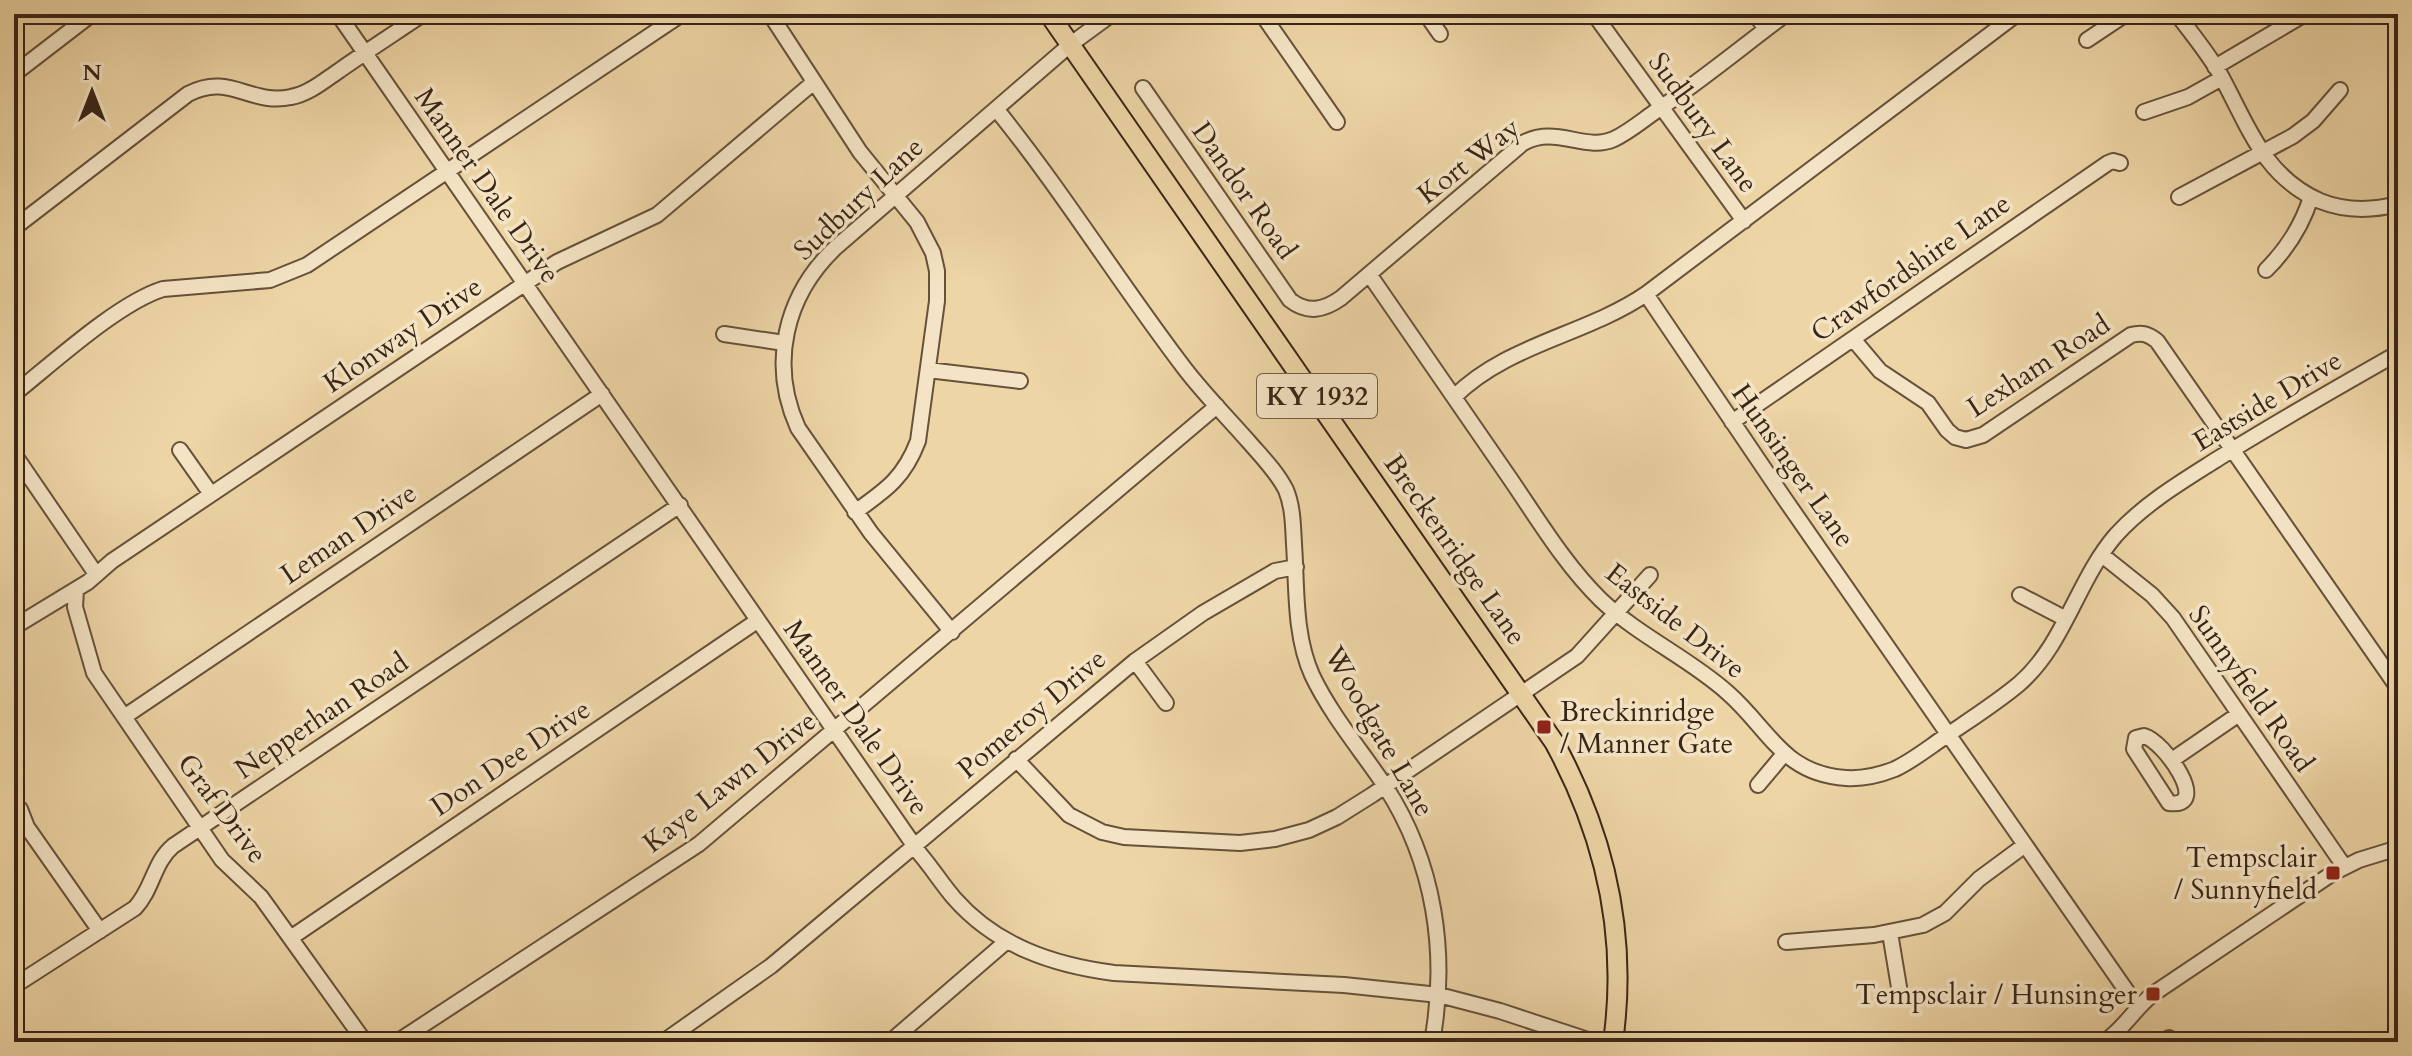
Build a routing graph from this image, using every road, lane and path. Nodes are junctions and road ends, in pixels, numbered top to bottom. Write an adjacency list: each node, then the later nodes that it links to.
1 (92, 14): 23 (street)
2 (338, 14): 21 (street, Manner Dale Drive)
3 (423, 14): 21 (street)
4 (682, 14): 33 (street)
5 (770, 14): 24 (street)
6 (1049, 14): 20 (main road, Breckenridge Lane / KY 1932)
7 (1112, 14): 20 (street, Sudbury Lane)
8 (1262, 14): 30 (street)
9 (1426, 14): 18 (street)
10 (1594, 14): 27 (street, Sudbury Lane)
11 (1755, 14): 17 (street)
12 (1786, 14): 17 (street, Kort Way)
13 (2017, 14): 38 (street)
14 (2126, 14): 19 (street)
15 (2177, 14): 22 (street)
16 (2305, 14): 22 (street)
17 (1766, 29): 27 (street, Kort Way)
18 (1440, 34)
19 (2087, 40)
20 (1071, 44): 28 (street, Sudbury Lane); 75 (main road, Breckenridge Lane / KY 1932)
21 (365, 53): 33 (street, Manner Dale Drive); 39 (street)
22 (2219, 72): 29 (street); 31 (street)
23 (14, 74)
24 (814, 82): 34 (street); 42 (street, Klonway Drive)
25 (1143, 88): 44 (street, Dandor Road)
26 (2340, 90): 31 (street)
27 (1661, 108): 38 (street, Sudbury Lane); 41 (street, Kort Way)
28 (997, 110): 34 (street, Sudbury Lane); 54 (street, Woodgate Lane)
29 (2144, 112)
30 (1337, 122)
31 (2261, 151): 35 (street); 36 (street)
32 (2120, 163): 46 (street, Crawfordshire Lane)
33 (448, 171): 42 (street, Manner Dale Drive); 51 (street)
34 (895, 196): 47 (street, Sudbury Lane); 49 (street)
35 (2179, 197)
36 (2311, 197): 37 (street); 40 (street)
37 (2398, 204)
38 (1744, 221): 43 (street)
39 (14, 228)
40 (2266, 270)
41 (1369, 274): 44 (street, Kort Way); 53 (street, Eastside Drive)
42 (525, 283): 52 (street, Manner Dale Drive); 59 (street, Klonway Drive)
43 (1646, 294): 53 (street); 55 (street, Hunsinger Lane)
44 (1314, 309)
45 (724, 334): 47 (street)
46 (1853, 339): 55 (street, Crawfordshire Lane); 57 (street, Lexham Road)
47 (784, 343): 61 (street, Sudbury Lane)
48 (2398, 353): 57 (street, Eastside Drive)
49 (928, 370): 50 (street); 61 (street)
50 (1020, 381)
51 (14, 394)
52 (602, 394): 60 (street, Manner Dale Drive); 78 (street, Leman Drive)
53 (1454, 397): 68 (street, Eastside Drive)
54 (1217, 406): 63 (street, Woodgate Lane); 72 (street, Kaye Lawn Drive)
55 (1732, 422): 80 (street, Hunsinger Lane)
56 (180, 450): 59 (street)
57 (2233, 450): 62 (street, Eastside Drive); 74 (street, Lexham Road)
58 (14, 454): 64 (street)
59 (211, 494): 64 (street, Klonway Drive)
60 (680, 505): 70 (street, Manner Dale Drive); 87 (street, Nepperhan Road)
61 (855, 512): 72 (street, Sudbury Lane)
62 (2102, 555): 69 (street, Eastside Drive); 77 (street, Sunnyfield Road)
63 (1296, 567): 73 (street, Pomeroy Drive); 85 (street, Woodgate Lane)
64 (96, 574): 66 (street, Klonway Drive)
65 (1650, 575): 68 (street)
66 (76, 590): 71 (street, Klonway Drive); 78 (street, Graf Drive)
67 (2020, 595): 69 (street)
68 (1618, 614): 75 (street); 81 (street, Eastside Drive)
69 (2066, 619): 80 (street, Eastside Drive)
70 (757, 621): 79 (street, Manner Dale Drive); 94 (street, Don Dee Drive)
71 (14, 627)
72 (952, 632): 79 (street, Kaye Lawn Drive)
73 (1135, 661): 76 (street); 82 (street, Pomeroy Drive)
74 (2398, 688)
75 (1522, 694): 85 (street); 107 (main road, Breckenridge Lane / KY 1932)
76 (1166, 703)
77 (2239, 714): 83 (street); 91 (street, Sunnyfield Road)
78 (124, 717): 87 (street, Graf Drive)
79 (836, 731): 88 (street, Manner Dale Drive); 102 (street, Kaye Lawn Drive)
80 (1949, 734): 81 (street, Eastside Drive); 89 (street, Hunsinger Lane)
81 (1784, 754): 84 (street)
82 (1016, 759): 85 (street); 88 (street, Pomeroy Drive)
83 (2172, 760): 83 (street)
84 (1758, 785)
85 (1385, 786): 99 (street, Woodgate Lane)
86 (14, 806): 92 (street)
87 (200, 828): 92 (street, Nepperhan Road); 94 (street, Graf Drive)
88 (914, 845): 95 (street, Manner Dale Drive); 103 (street, Pomeroy Drive)
89 (2025, 845): 93 (street); 100 (street, Hunsinger Lane)
90 (2398, 848): 91 (street)
91 (2344, 866): 100 (street)
92 (100, 931): 97 (street, Nepperhan Road)
93 (1890, 933): 96 (street); 98 (street)
94 (292, 937): 101 (street, Graf Drive)
95 (1007, 941): 99 (street, Manner Dale Drive); 104 (street)
96 (1786, 942)
97 (14, 986)
98 (1899, 987)
99 (1439, 995): 105 (street, Woodgate Lane); 106 (street, Manner Dale Drive)
100 (2137, 1006): 108 (street)
101 (365, 1042)
102 (397, 1042)
103 (663, 1042)
104 (890, 1042)
105 (1432, 1042)
106 (1594, 1042)
107 (1613, 1042)
108 (2104, 1042)

